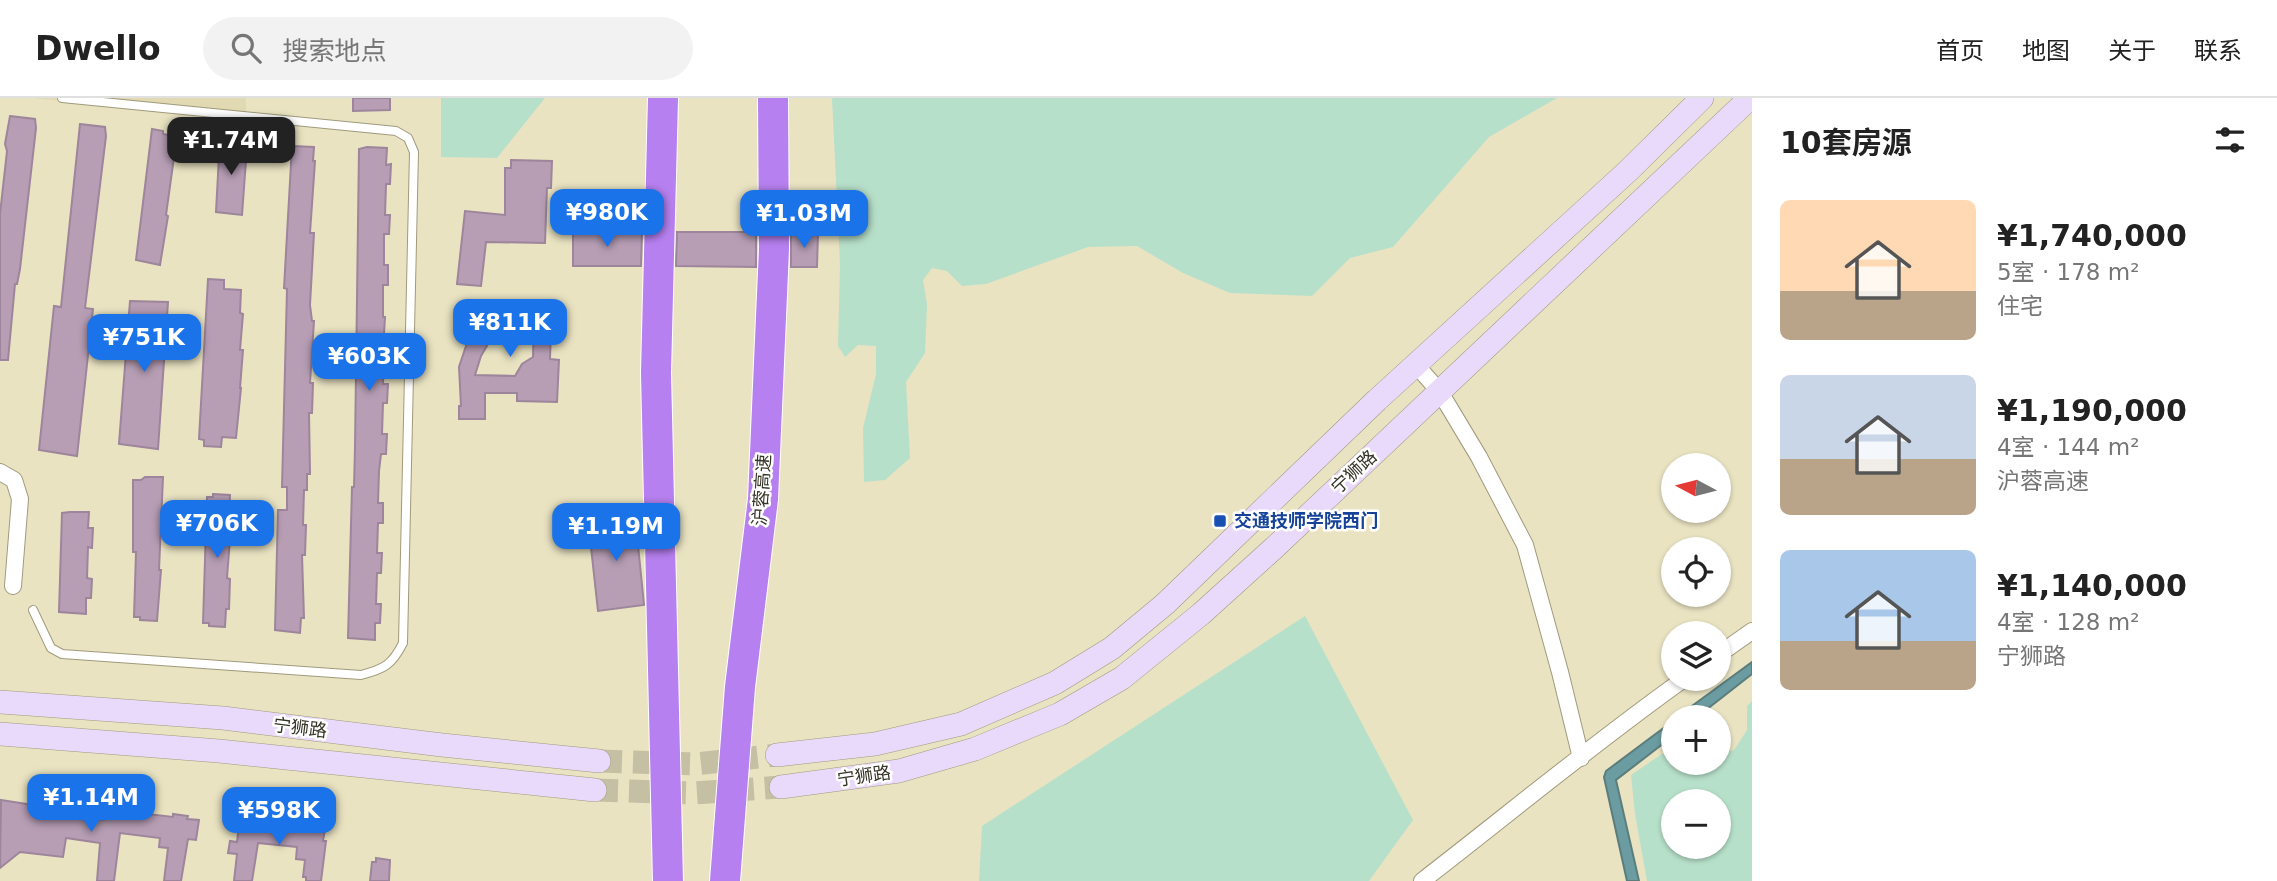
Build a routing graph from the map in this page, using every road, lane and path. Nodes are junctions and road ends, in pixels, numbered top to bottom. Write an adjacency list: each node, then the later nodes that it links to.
1 (62, 98): 10 (lane)
2 (663, 98): 21 (highway)
3 (773, 98): 22 (highway, 沪蓉高速)
4 (1702, 98): 6 (main road, 宁狮路)
5 (1750, 98): 7 (main road, 宁狮路)
6 (1416, 365): 7 (street); 16 (main road, 宁狮路)
7 (1440, 391): 17 (street); 19 (main road, 宁狮路)
8 (0, 472): 9 (street)
9 (12, 586)
10 (33, 610)
11 (1752, 631): 12 (street)
12 (1731, 646)
13 (1667, 691): 17 (street)
14 (0, 702): 18 (main road, 宁狮路)
15 (0, 734): 20 (main road, 宁狮路)
16 (777, 755)
17 (1581, 758): 23 (street)
18 (599, 761)
19 (781, 788)
20 (595, 790)
21 (668, 881)
22 (725, 881)
23 (1423, 881)

